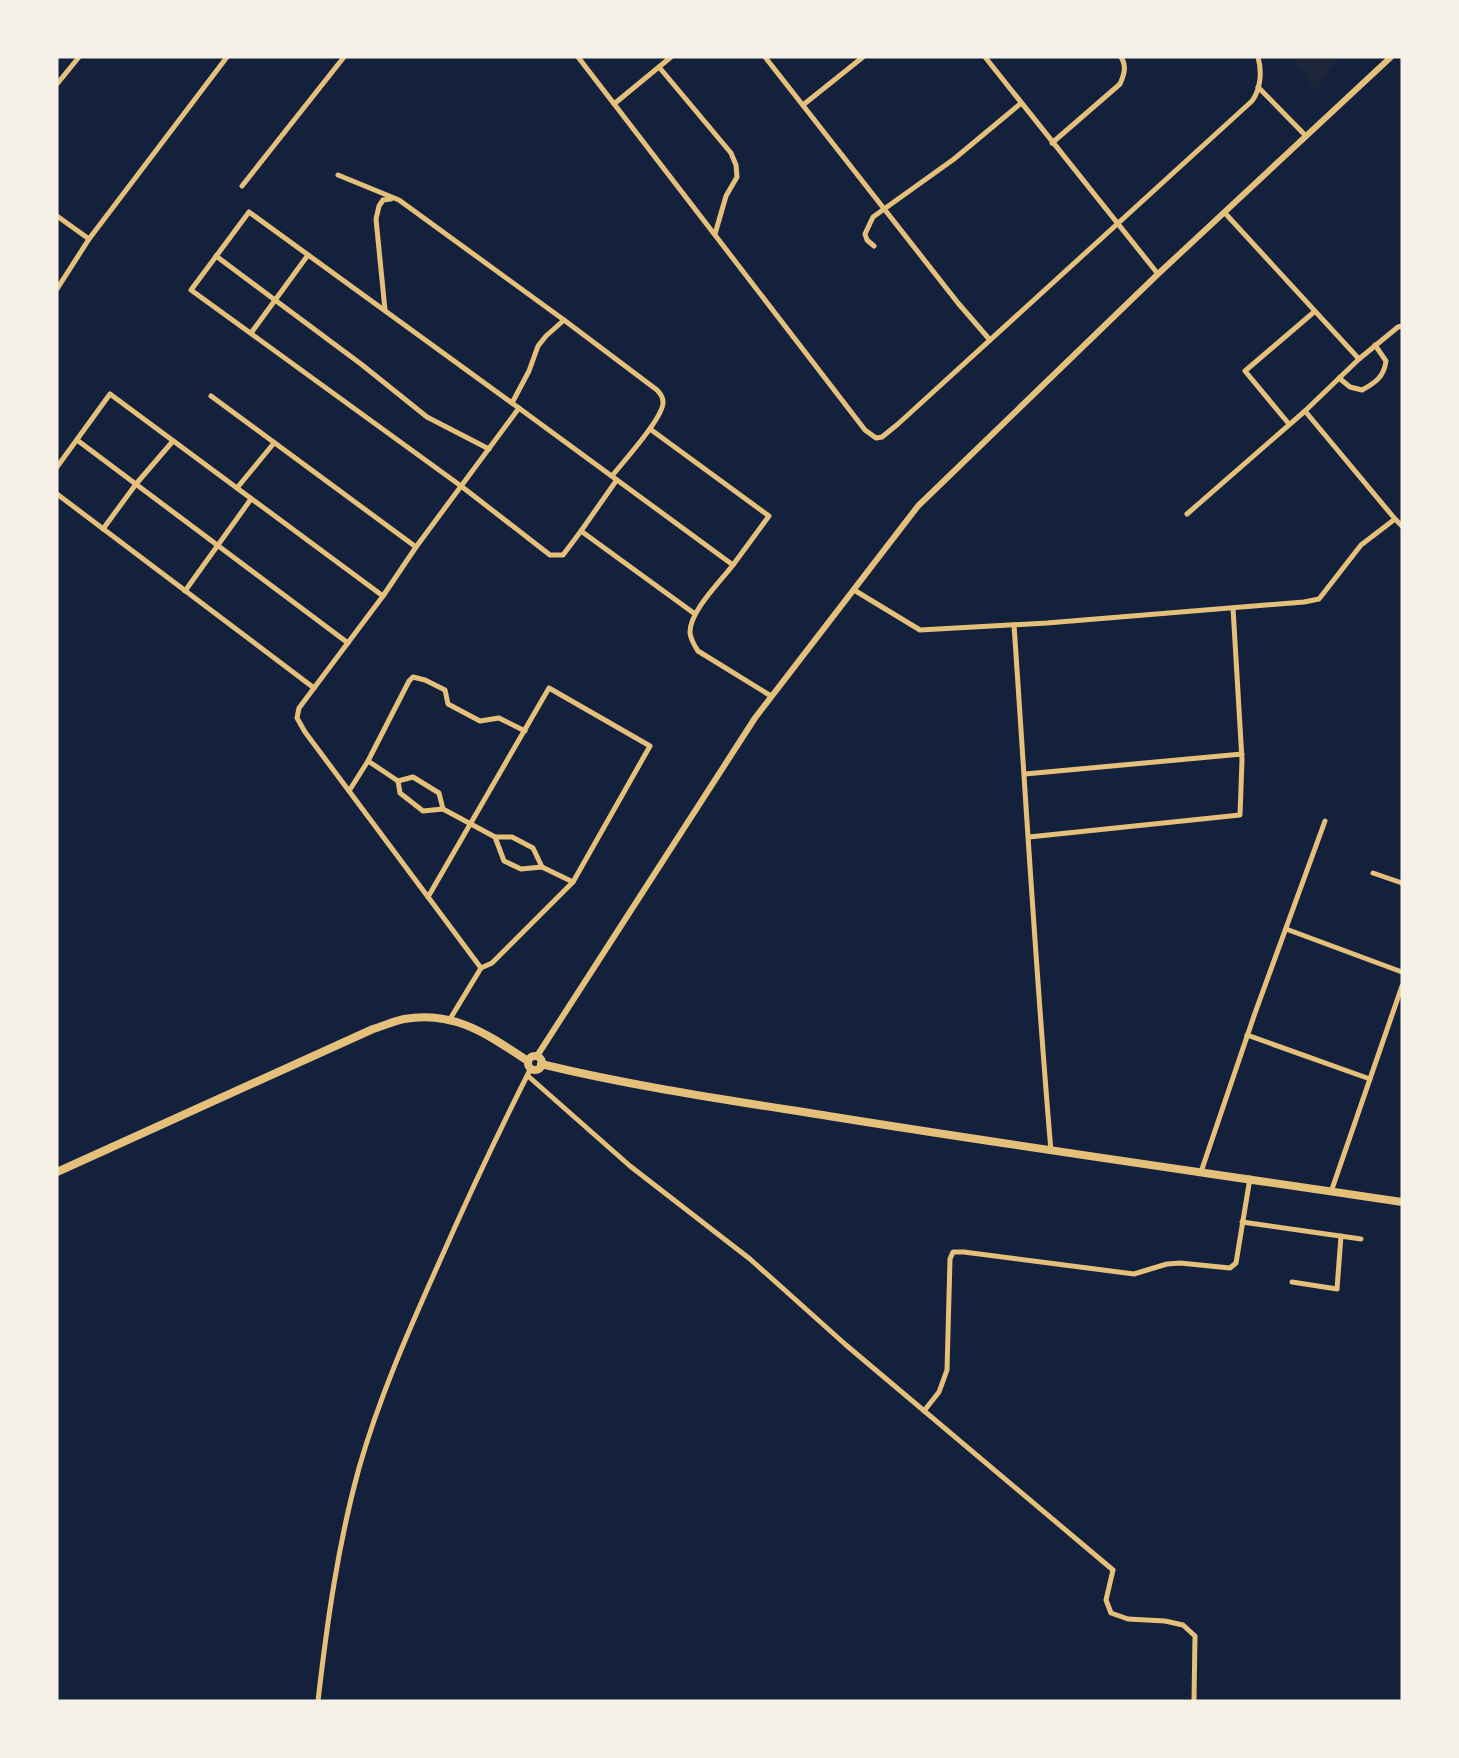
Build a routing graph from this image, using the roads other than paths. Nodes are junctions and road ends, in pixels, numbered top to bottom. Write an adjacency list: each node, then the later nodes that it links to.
1 (79, 57): 13 (street)
2 (226, 57): 28 (street)
3 (344, 57): 21 (street)
4 (578, 57): 15 (street)
5 (670, 57): 12 (street)
6 (765, 57): 17 (street)
7 (863, 57): 17 (street)
8 (985, 57): 16 (street)
9 (1121, 57): 19 (street)
10 (1258, 57): 14 (street)
11 (1391, 57): 18 (street)
12 (659, 67): 15 (street); 27 (street)
13 (57, 84)
14 (1258, 87): 18 (street); 26 (street)
15 (614, 104): 27 (street)
16 (1020, 104): 19 (street); 23 (street)
17 (803, 105): 23 (street)
18 (1306, 136): 24 (street)
19 (1052, 143): 26 (street)
20 (338, 175): 22 (street)
21 (242, 186)
22 (399, 200): 35 (street); 37 (street)
23 (884, 208): 29 (street); 40 (street)
24 (1224, 212): 32 (street); 36 (street)
25 (57, 216): 28 (street)
26 (1117, 223): 32 (street); 40 (street)
27 (715, 234): 40 (street)
28 (89, 239): 33 (street)
29 (874, 246)
30 (308, 255): 31 (street); 34 (street); 35 (street)
31 (216, 256): 34 (street); 39 (street)
32 (1158, 274): 69 (street)
33 (57, 289)
34 (276, 299): 39 (street); 53 (street)
35 (385, 310): 45 (street)
36 (1314, 312): 42 (street); 48 (street)
37 (564, 320): 45 (street); 49 (street)
38 (1402, 326): 41 (street)
39 (251, 333): 57 (street)
40 (990, 340)
41 (1376, 345): 42 (street); 43 (street)
42 (1359, 359): 43 (street)
43 (1339, 378): 47 (street)
44 (211, 396): 52 (street)
45 (512, 403): 46 (street)
46 (519, 408): 53 (street); 55 (street)
47 (1305, 411): 48 (street); 62 (street)
48 (1289, 424): 61 (street)
49 (650, 429): 55 (street); 68 (street)
50 (77, 440): 51 (street); 54 (street); 56 (street)
51 (173, 441): 56 (street); 58 (street)
52 (274, 443): 58 (street); 67 (street)
53 (489, 449): 57 (street)
54 (57, 467)
55 (614, 478): 65 (street); 68 (street)
56 (136, 484): 64 (street); 66 (street)
57 (461, 486): 65 (street); 67 (street)
58 (237, 488): 60 (street)
59 (57, 494): 64 (street)
60 (251, 499): 66 (street); 71 (street)
61 (1187, 514)
62 (1395, 519): 63 (street); 72 (street)
63 (1402, 526)
64 (103, 529): 70 (street)
65 (581, 531): 73 (street)
66 (219, 546): 70 (street); 75 (street)
67 (416, 547): 71 (street)
68 (733, 565): 73 (street)
69 (854, 590): 74 (street); 77 (street)
70 (185, 591): 76 (street)
71 (383, 596): 75 (street)
72 (1233, 608): 74 (street); 79 (street)
73 (695, 614): 77 (street)
74 (1014, 625): 81 (street)
75 (348, 643): 76 (street)
76 (314, 688): 83 (street)
77 (771, 696): 100 (street)
78 (525, 731): 80 (street); 86 (street); 91 (street)
79 (1242, 754): 81 (street); 88 (street)
80 (368, 761): 82 (street); 83 (street)
81 (1024, 774): 88 (street)
82 (398, 782): 84 (street); 84 (street)
83 (349, 791): 93 (street)
84 (443, 809): 86 (street)
85 (1325, 821): 94 (street)
86 (470, 825): 87 (street); 93 (street)
87 (495, 837): 89 (street); 89 (street)
88 (1029, 837): 104 (street)
89 (542, 867): 91 (street)
90 (1373, 873): 92 (street)
91 (573, 882): 95 (street)
92 (1402, 883)
93 (428, 897): 95 (street)
94 (1286, 929): 96 (street); 99 (street)
95 (481, 968): 98 (street)
96 (1402, 972)
97 (1402, 987): 103 (street)
98 (450, 1019): 102 (main road); 105 (main road)
99 (1247, 1035): 103 (street); 106 (street)
100 (537, 1056): 101 (main road); 102 (main road)
101 (541, 1064): 102 (main road); 104 (main road)
102 (529, 1068): 114 (street); 115 (street)
103 (1370, 1079): 108 (street)
104 (1051, 1151): 106 (main road)
105 (57, 1172)
106 (1200, 1172): 107 (main road)
107 (1250, 1179): 108 (main road); 110 (street)
108 (1331, 1192): 109 (main road)
109 (1402, 1202)
110 (1242, 1222): 111 (street); 114 (street)
111 (1341, 1236): 112 (street); 113 (street)
112 (1361, 1239)
113 (1292, 1282)
114 (924, 1411): 116 (street)
115 (318, 1701)
116 (1194, 1701)

